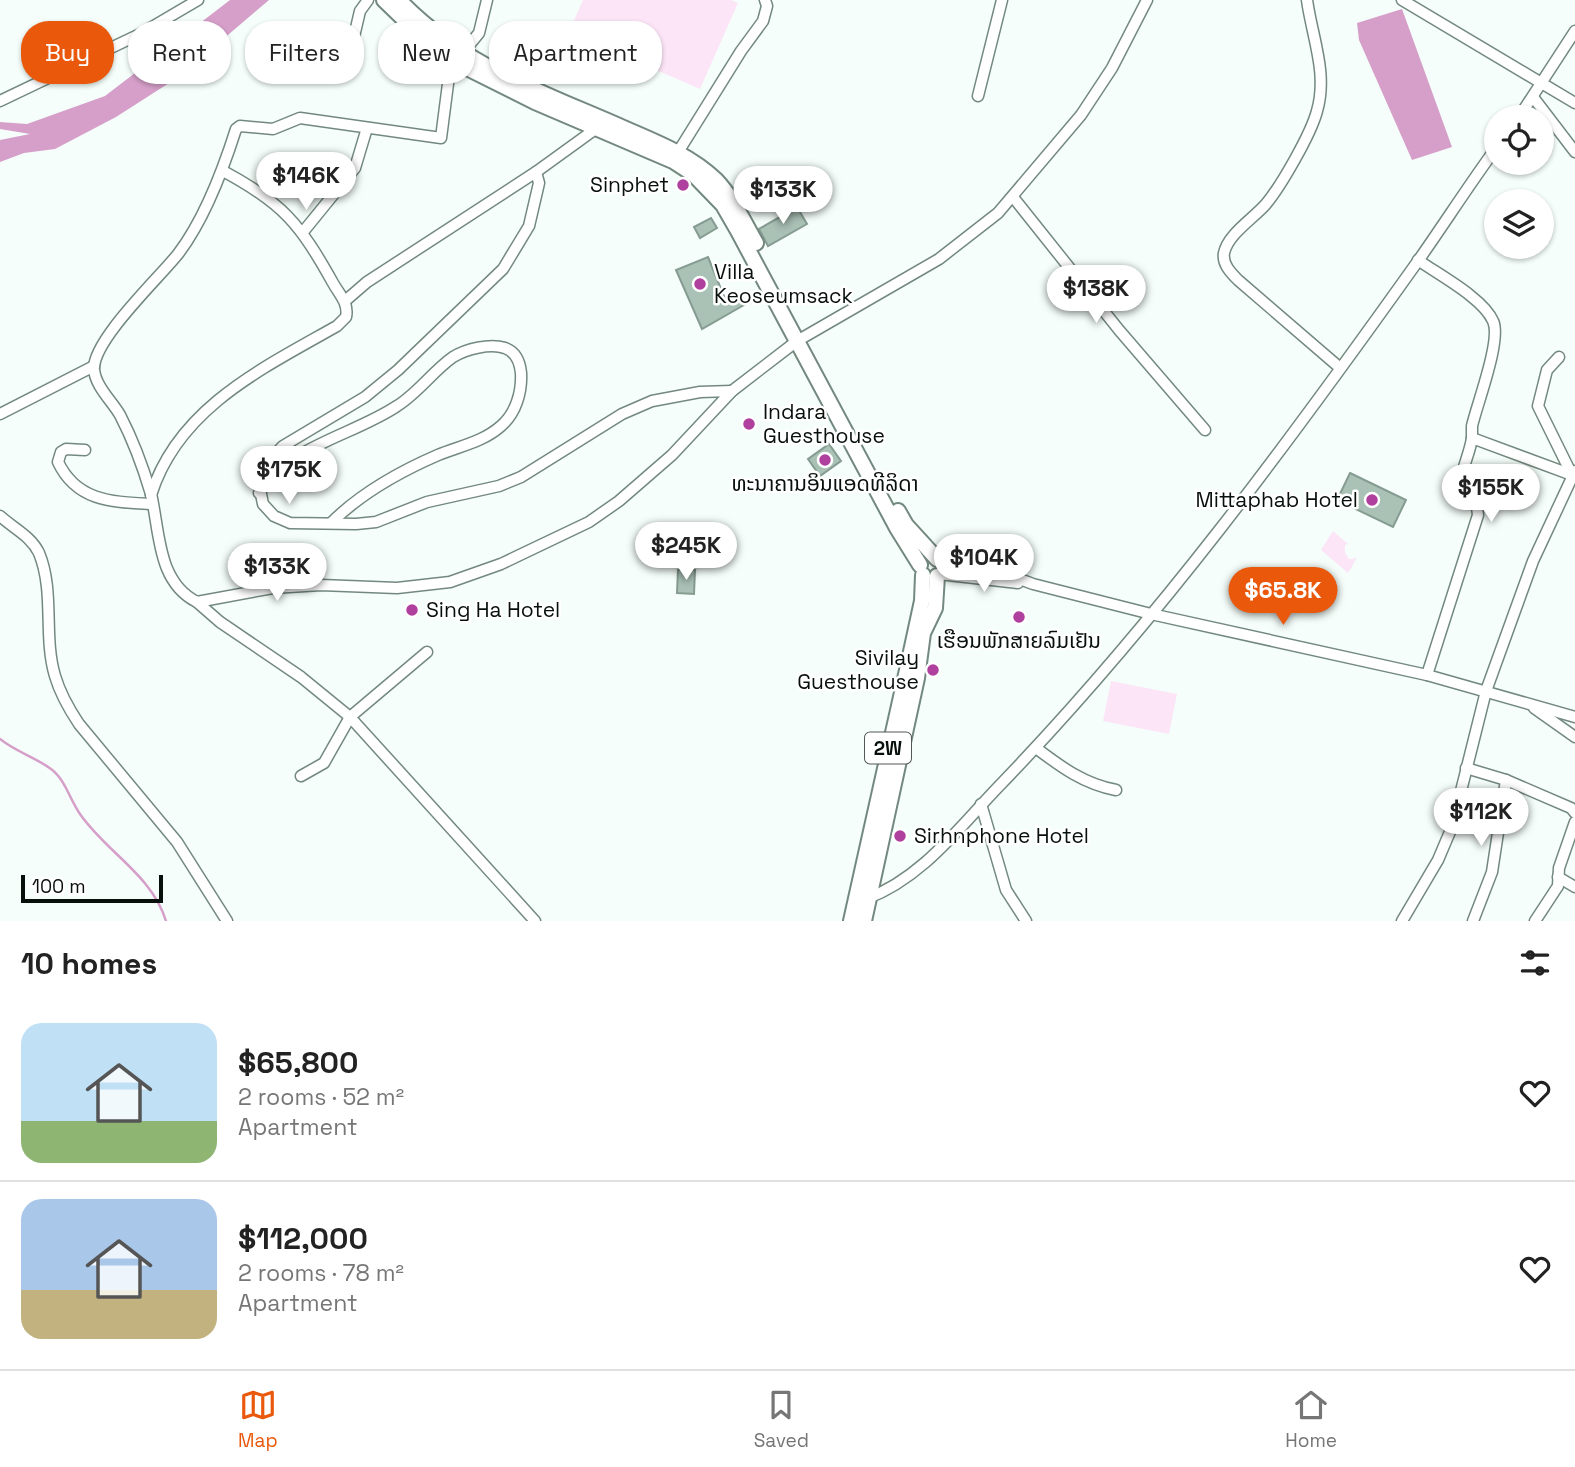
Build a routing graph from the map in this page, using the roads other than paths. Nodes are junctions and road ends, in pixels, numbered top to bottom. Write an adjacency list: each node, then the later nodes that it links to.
1 (198, 0): 21 (street)
2 (368, 0): 11 (street)
3 (384, 0): 12 (highway)
4 (400, 0): 13 (highway)
5 (487, 0): 15 (street)
6 (765, 0): 27 (street)
7 (1002, 0): 19 (street)
8 (1147, 0): 31 (street)
9 (1307, 0): 38 (street)
10 (1402, 0): 17 (street)
11 (358, 21)
12 (406, 21)
13 (419, 21)
14 (1575, 31): 17 (street)
15 (475, 38)
16 (475, 66): 24 (highway)
17 (1542, 83): 20 (street); 22 (street)
18 (448, 84): 25 (street)
19 (978, 96)
20 (1533, 97): 23 (street); 26 (street)
21 (0, 101)
22 (1575, 103)
23 (1527, 105)
24 (602, 123): 27 (highway); 30 (street)
25 (367, 128): 29 (street); 32 (street)
26 (1575, 152)
27 (676, 157): 35 (highway)
28 (1484, 165): 33 (street)
29 (223, 171): 32 (street); 37 (street)
30 (536, 172): 34 (street); 45 (street)
31 (1013, 197): 35 (street); 41 (street)
32 (303, 232): 34 (street)
33 (1418, 260): 38 (street); 42 (street)
34 (345, 300): 46 (street)
35 (801, 339): 39 (street); 49 (highway)
36 (1559, 357): 44 (street)
37 (94, 366): 40 (street); 46 (street)
38 (1339, 367): 51 (street)
39 (732, 391): 48 (street); 50 (street)
40 (0, 414)
41 (1205, 430)
42 (1472, 438): 44 (street); 53 (street)
43 (85, 450): 46 (street)
44 (1574, 473): 54 (street)
45 (259, 493): 48 (street); 48 (street)
46 (152, 500): 50 (street)
47 (0, 516): 70 (street)
48 (331, 523)
49 (933, 568): 51 (street); 69 (highway, 2W)
50 (197, 602): 56 (street)
51 (1151, 614): 53 (street); 59 (street)
52 (427, 652): 56 (street)
53 (1427, 676): 54 (street)
54 (1486, 691): 55 (street); 60 (street)
55 (1525, 702): 57 (street); 58 (street)
56 (349, 716): 61 (street); 71 (street)
57 (1575, 717)
58 (1575, 737)
59 (1036, 748): 63 (street); 64 (street)
60 (1466, 768): 62 (street); 75 (street)
61 (301, 776)
62 (1506, 780): 65 (street); 76 (street)
63 (1115, 790)
64 (981, 804): 69 (street); 74 (street)
65 (1575, 813)
66 (1575, 822): 67 (street)
67 (1558, 877): 68 (street); 77 (street)
68 (1575, 887)
69 (861, 900): 72 (highway, 2W); 73 (highway, 2W)
70 (227, 921)
71 (535, 921)
72 (851, 921)
73 (864, 921)
74 (1026, 921)
75 (1402, 921)
76 (1473, 921)
77 (1535, 921)

